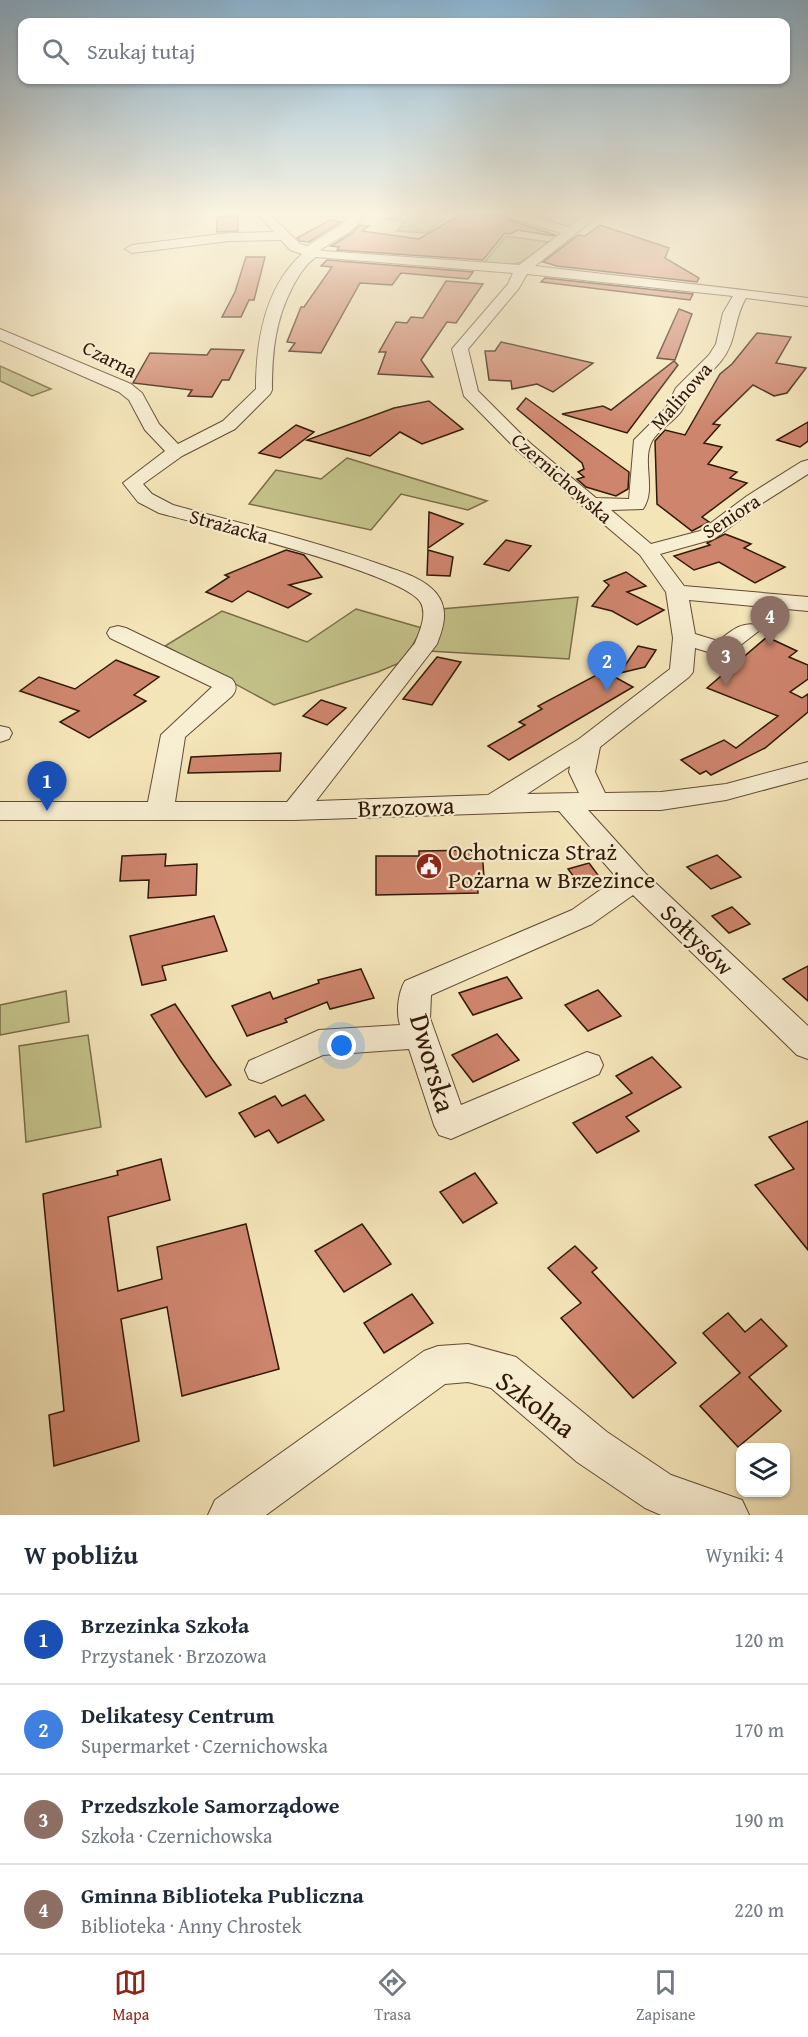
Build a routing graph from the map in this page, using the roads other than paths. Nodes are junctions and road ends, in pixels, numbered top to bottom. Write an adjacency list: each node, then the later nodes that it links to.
1 (286, 286): 7 (street, Strażacka)
2 (513, 286): 9 (street, Czernichowska)
3 (675, 286): 4 (street)
4 (742, 293): 5 (street); 10 (street, Malinowa)
5 (808, 302)
6 (0, 334): 7 (street, Czarna)
7 (176, 452): 19 (street, Strażacka)
8 (807, 468): 11 (street, Seniora)
9 (593, 504): 10 (street); 11 (street, Czernichowska)
10 (636, 505): 11 (street, Malinowa)
11 (648, 551): 12 (street, Czernichowska)
12 (677, 592): 13 (street); 16 (street, Czernichowska)
13 (808, 604)
14 (749, 630): 16 (street)
15 (118, 633): 25 (street)
16 (684, 638): 17 (street, Czernichowska)
17 (588, 744): 21 (street); 22 (street, Czernichowska)
18 (808, 770): 21 (street, Brzozowa)
19 (326, 771): 23 (street); 26 (street, Strażacka)
20 (566, 802): 21 (street, Brzozowa); 22 (street, Brzozowa); 27 (street, Sołtysów)
21 (596, 802)
22 (494, 803): 23 (street, Brzozowa)
23 (351, 809): 26 (street, Brzozowa)
24 (0, 811): 25 (street, Brzozowa)
25 (160, 811): 26 (street, Brzozowa)
26 (294, 811)
27 (635, 880): 28 (street, Dworska); 29 (street, Sołtysów)
28 (420, 1036): 30 (street, Dworska); 31 (street)
29 (808, 1046)
30 (587, 1065)
31 (261, 1070)
32 (230, 1515): 33 (street, Szkolna)
33 (727, 1515)

